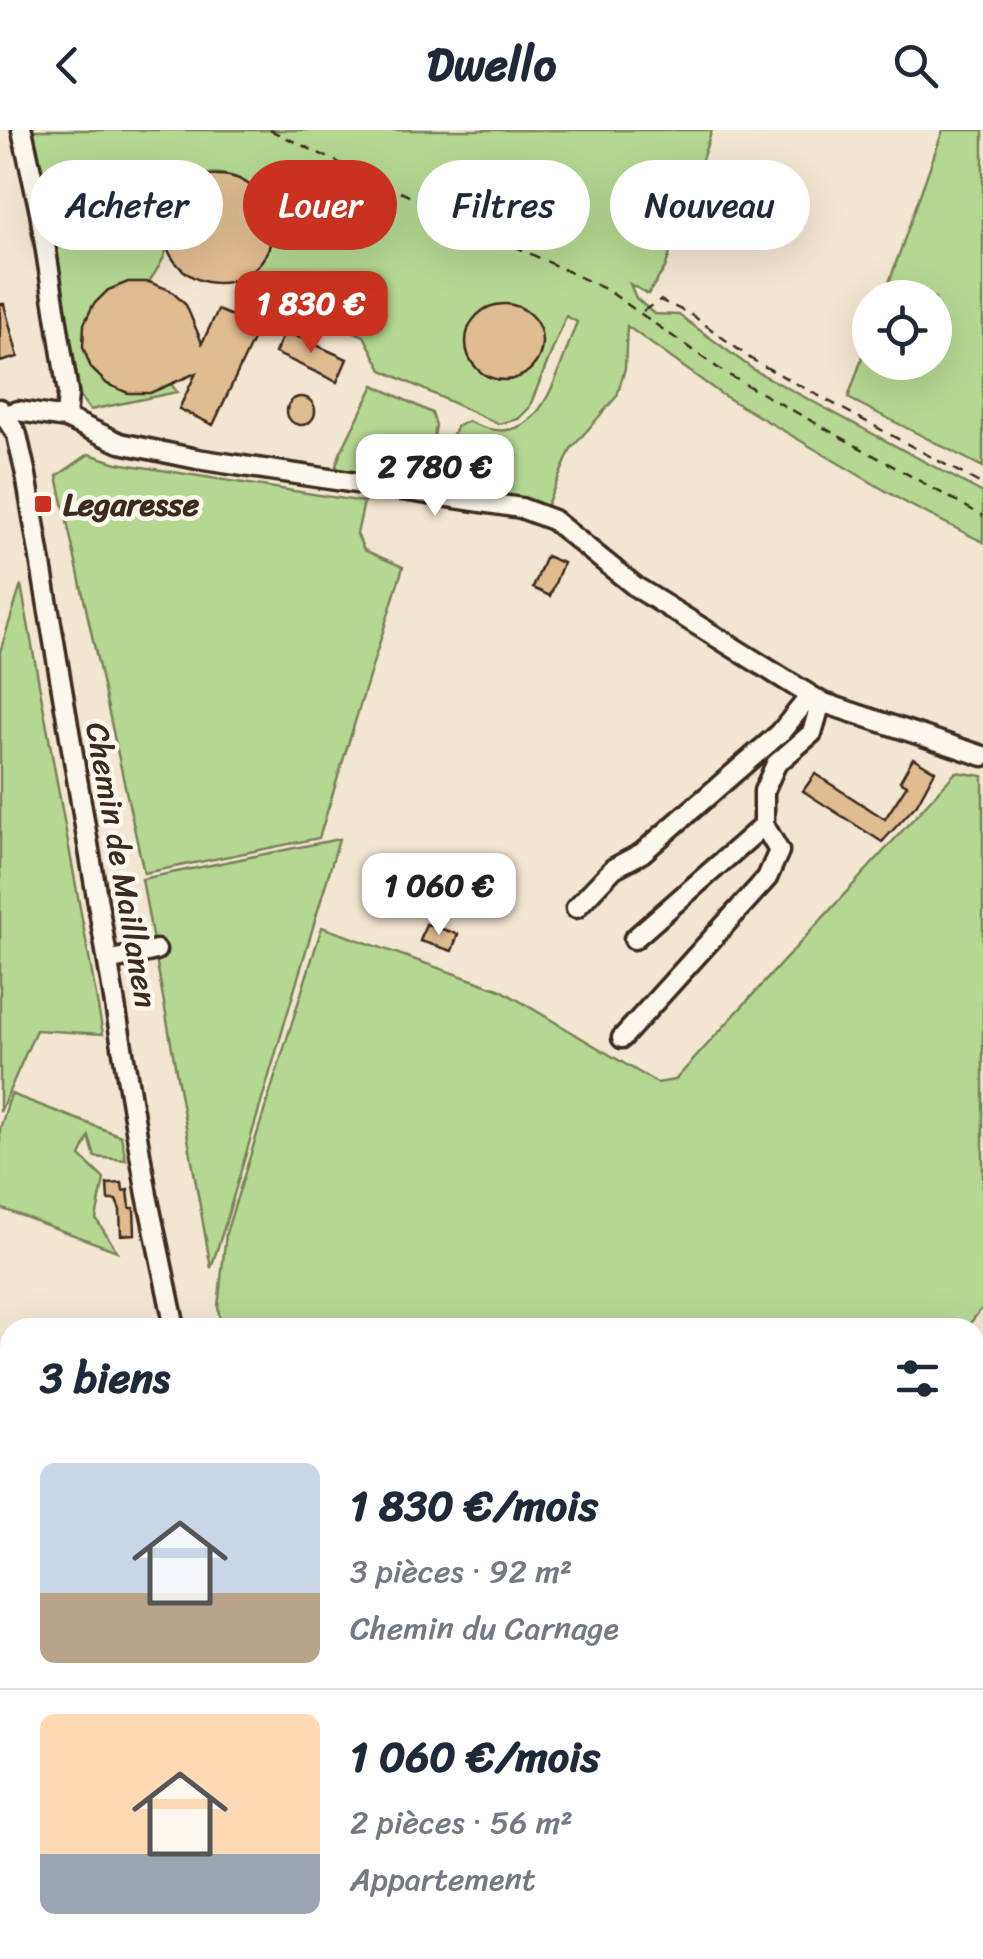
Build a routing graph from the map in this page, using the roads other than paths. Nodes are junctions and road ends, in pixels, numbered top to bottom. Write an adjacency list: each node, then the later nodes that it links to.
1 (22, 130): 3 (street)
2 (2, 412): 3 (street); 10 (street, Chemin de Maillanen)
3 (66, 418): 4 (street)
4 (816, 699): 5 (street); 6 (street); 7 (street)
5 (983, 756)
6 (764, 824): 8 (street); 11 (street)
7 (576, 908)
8 (634, 939)
9 (156, 950): 10 (street)
10 (108, 962): 12 (street, Chemin de Maillanen)
11 (622, 1038)
12 (173, 1318)

